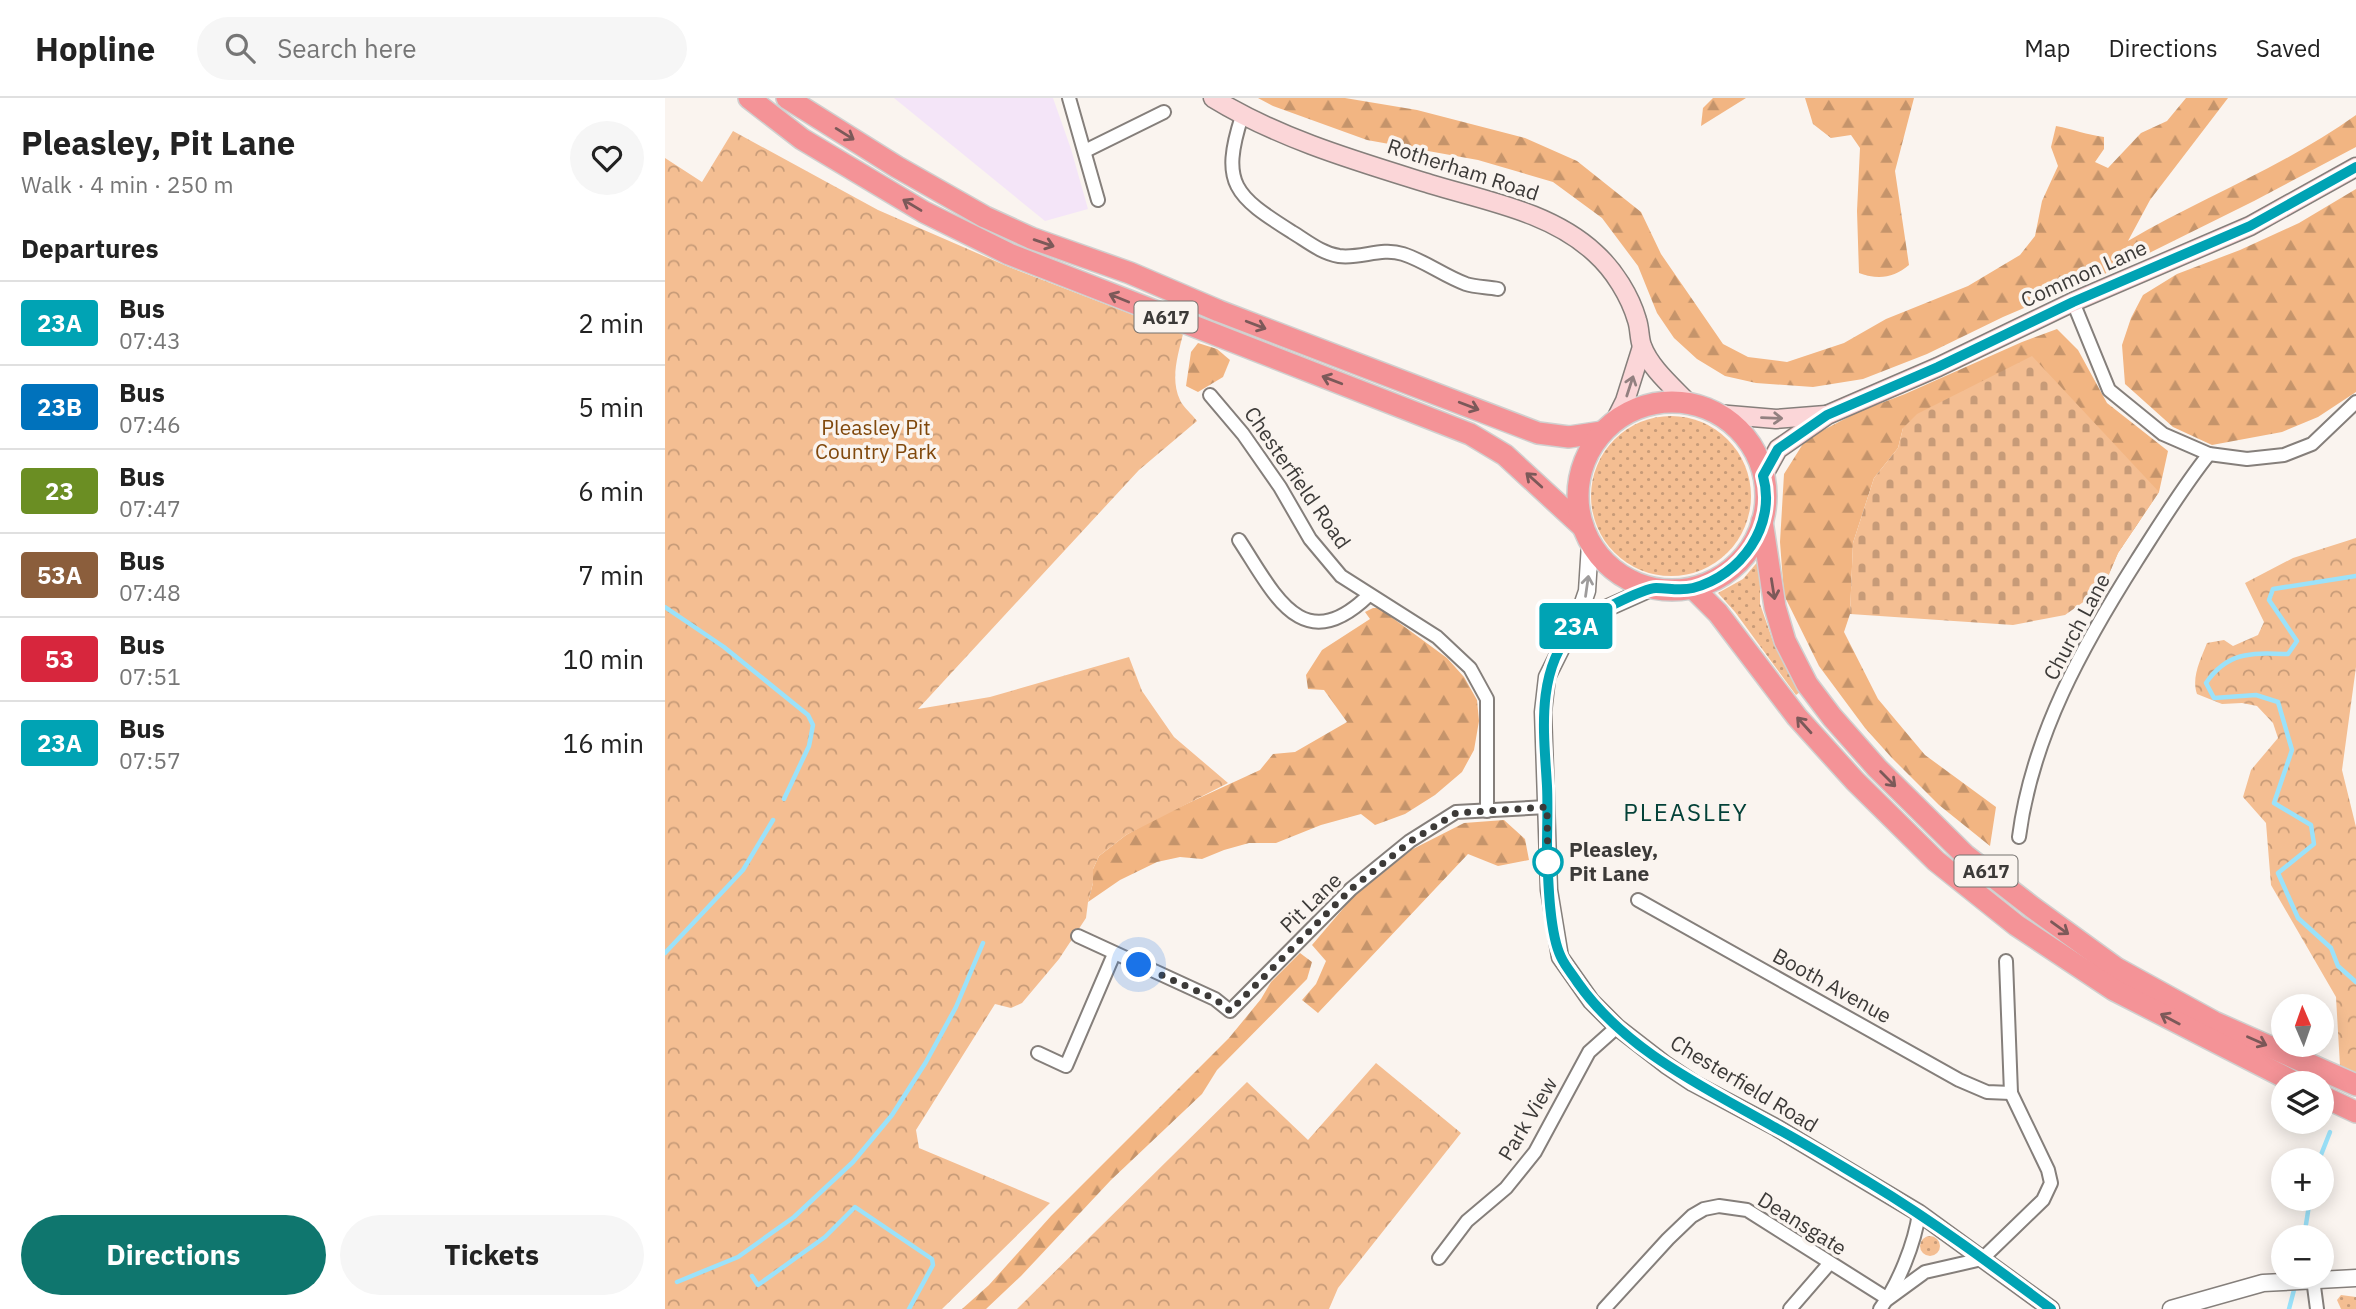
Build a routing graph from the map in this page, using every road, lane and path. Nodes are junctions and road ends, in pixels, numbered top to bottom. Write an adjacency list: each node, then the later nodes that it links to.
1 (749, 98): 22 (highway, A617, one-way to 1)
2 (787, 98): 18 (highway, A617, one-way to 18)
3 (1069, 98): 7 (street)
4 (1213, 98): 6 (main road, Rotherham Road)
5 (1164, 112): 7 (street)
6 (1243, 116): 10 (street); 12 (main road, Rotherham Road)
7 (1085, 151): 9 (street)
8 (2356, 167): 11 (main road, Common Lane)
9 (1098, 200)
10 (1498, 289)
11 (2073, 302): 17 (main road, Common Lane); 19 (street)
12 (1642, 347): 15 (main road, Rotherham Road); 18 (main road, one-way to 12)
13 (1210, 395): 26 (street, Chesterfield Road)
14 (2356, 402): 19 (street)
15 (1689, 404): 16 (highway); 18 (highway)
16 (1717, 414): 17 (main road, one-way to 17); 20 (highway)
17 (1827, 415): 20 (main road)
18 (1608, 428): 22 (highway)
19 (2209, 454): 30 (street, Church Lane)
20 (1763, 476): 21 (highway)
21 (1762, 521): 25 (highway); 38 (highway, A617, one-way to 38)
22 (1587, 536): 24 (highway); 27 (street, Chesterfield Road, one-way to 22)
23 (1239, 540): 26 (street)
24 (1654, 587): 25 (highway); 27 (street)
25 (1693, 588): 37 (highway, A617, one-way to 25)
26 (1369, 595): 29 (street, Chesterfield Road)
27 (1575, 626): 28 (street, Chesterfield Road)
28 (1547, 807): 29 (street, Pit Lane); 35 (street, Chesterfield Road)
29 (1487, 811): 33 (street, Pit Lane)
30 (2019, 837)
31 (1638, 900): 39 (street, Booth Avenue)
32 (1078, 936): 33 (street)
33 (1114, 954): 36 (street)
34 (2005, 961): 39 (street)
35 (1617, 1027): 42 (street, Chesterfield Road); 43 (street, Park View)
36 (1038, 1053)
37 (2273, 1071)
38 (2356, 1085)
39 (2011, 1093): 46 (street)
40 (2334, 1102): 41 (highway)
41 (2356, 1112)
42 (1919, 1213): 46 (street, Chesterfield Road); 52 (street)
43 (1449, 1244): 44 (street); 45 (street, Park View)
44 (1460, 1253)
45 (1439, 1258)
46 (1982, 1259): 52 (street); 55 (street, Chesterfield Road)
47 (1829, 1264): 52 (street, Deansgate); 53 (street, Deansgate); 54 (street)
48 (2356, 1278): 49 (street)
49 (2334, 1279)
50 (2271, 1283): 56 (street)
51 (2312, 1288): 57 (street)
52 (1884, 1304)
53 (1604, 1309)
54 (1790, 1309)
55 (2051, 1309)
56 (2171, 1309)
57 (2317, 1309)

